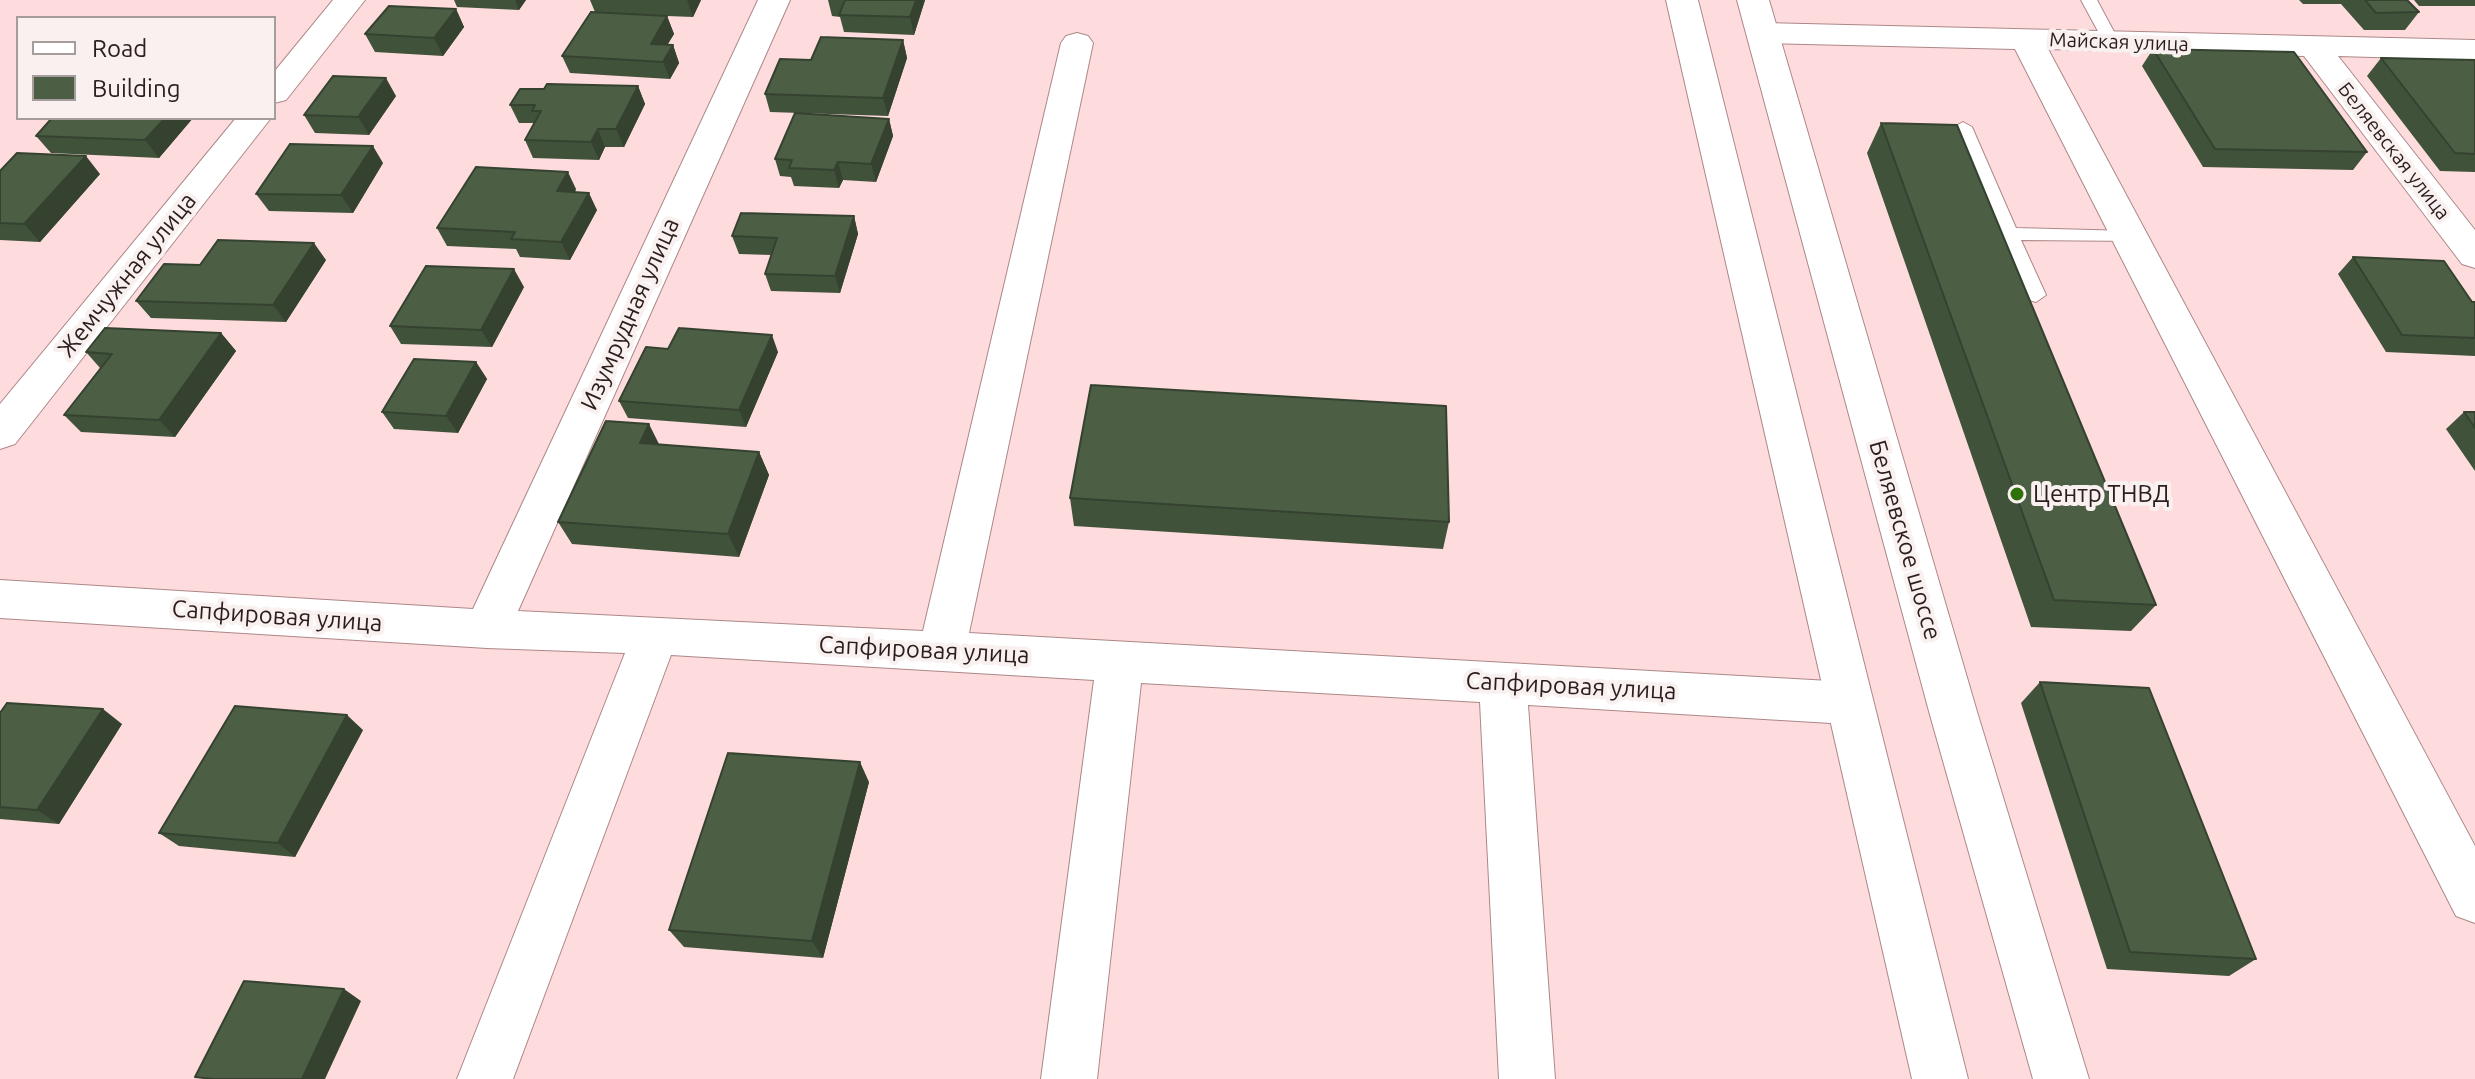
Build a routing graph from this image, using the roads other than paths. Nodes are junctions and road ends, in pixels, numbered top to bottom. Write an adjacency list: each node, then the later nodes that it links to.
1 (349, 0): 10 (street)
2 (774, 0): 19 (street, Изумрудная улица)
3 (2089, 0): 7 (lane)
4 (1723, 21): 5 (street, Майская улица); 24 (street); 30 (street, Беляевское шоссе)
5 (2026, 39): 7 (street, Майская улица); 14 (street)
6 (1077, 43): 21 (street)
7 (2112, 43): 8 (street, Майская улица)
8 (2314, 47): 9 (street, Майская улица); 15 (street, Беляевская улица)
9 (2475, 50)
10 (276, 91)
11 (252, 120): 17 (street, Жемчужная улица)
12 (1963, 127): 13 (lane)
13 (2009, 234): 14 (lane); 16 (lane)
14 (2130, 237): 25 (street)
15 (2475, 255)
16 (2036, 295)
17 (0, 433)
18 (0, 599): 19 (street, Сапфировая улица)
19 (487, 629): 20 (street, Сапфировая улица)
20 (655, 635): 21 (street, Сапфировая улица); 26 (street)
21 (942, 651): 22 (street, Сапфировая улица)
22 (1120, 661): 23 (street, Сапфировая улица); 27 (street)
23 (1503, 682): 24 (street, Сапфировая улица); 28 (street)
24 (1848, 703): 29 (street)
25 (2475, 898)
26 (485, 1079)
27 (1069, 1079)
28 (1527, 1079)
29 (1940, 1079)
30 (2061, 1079)

